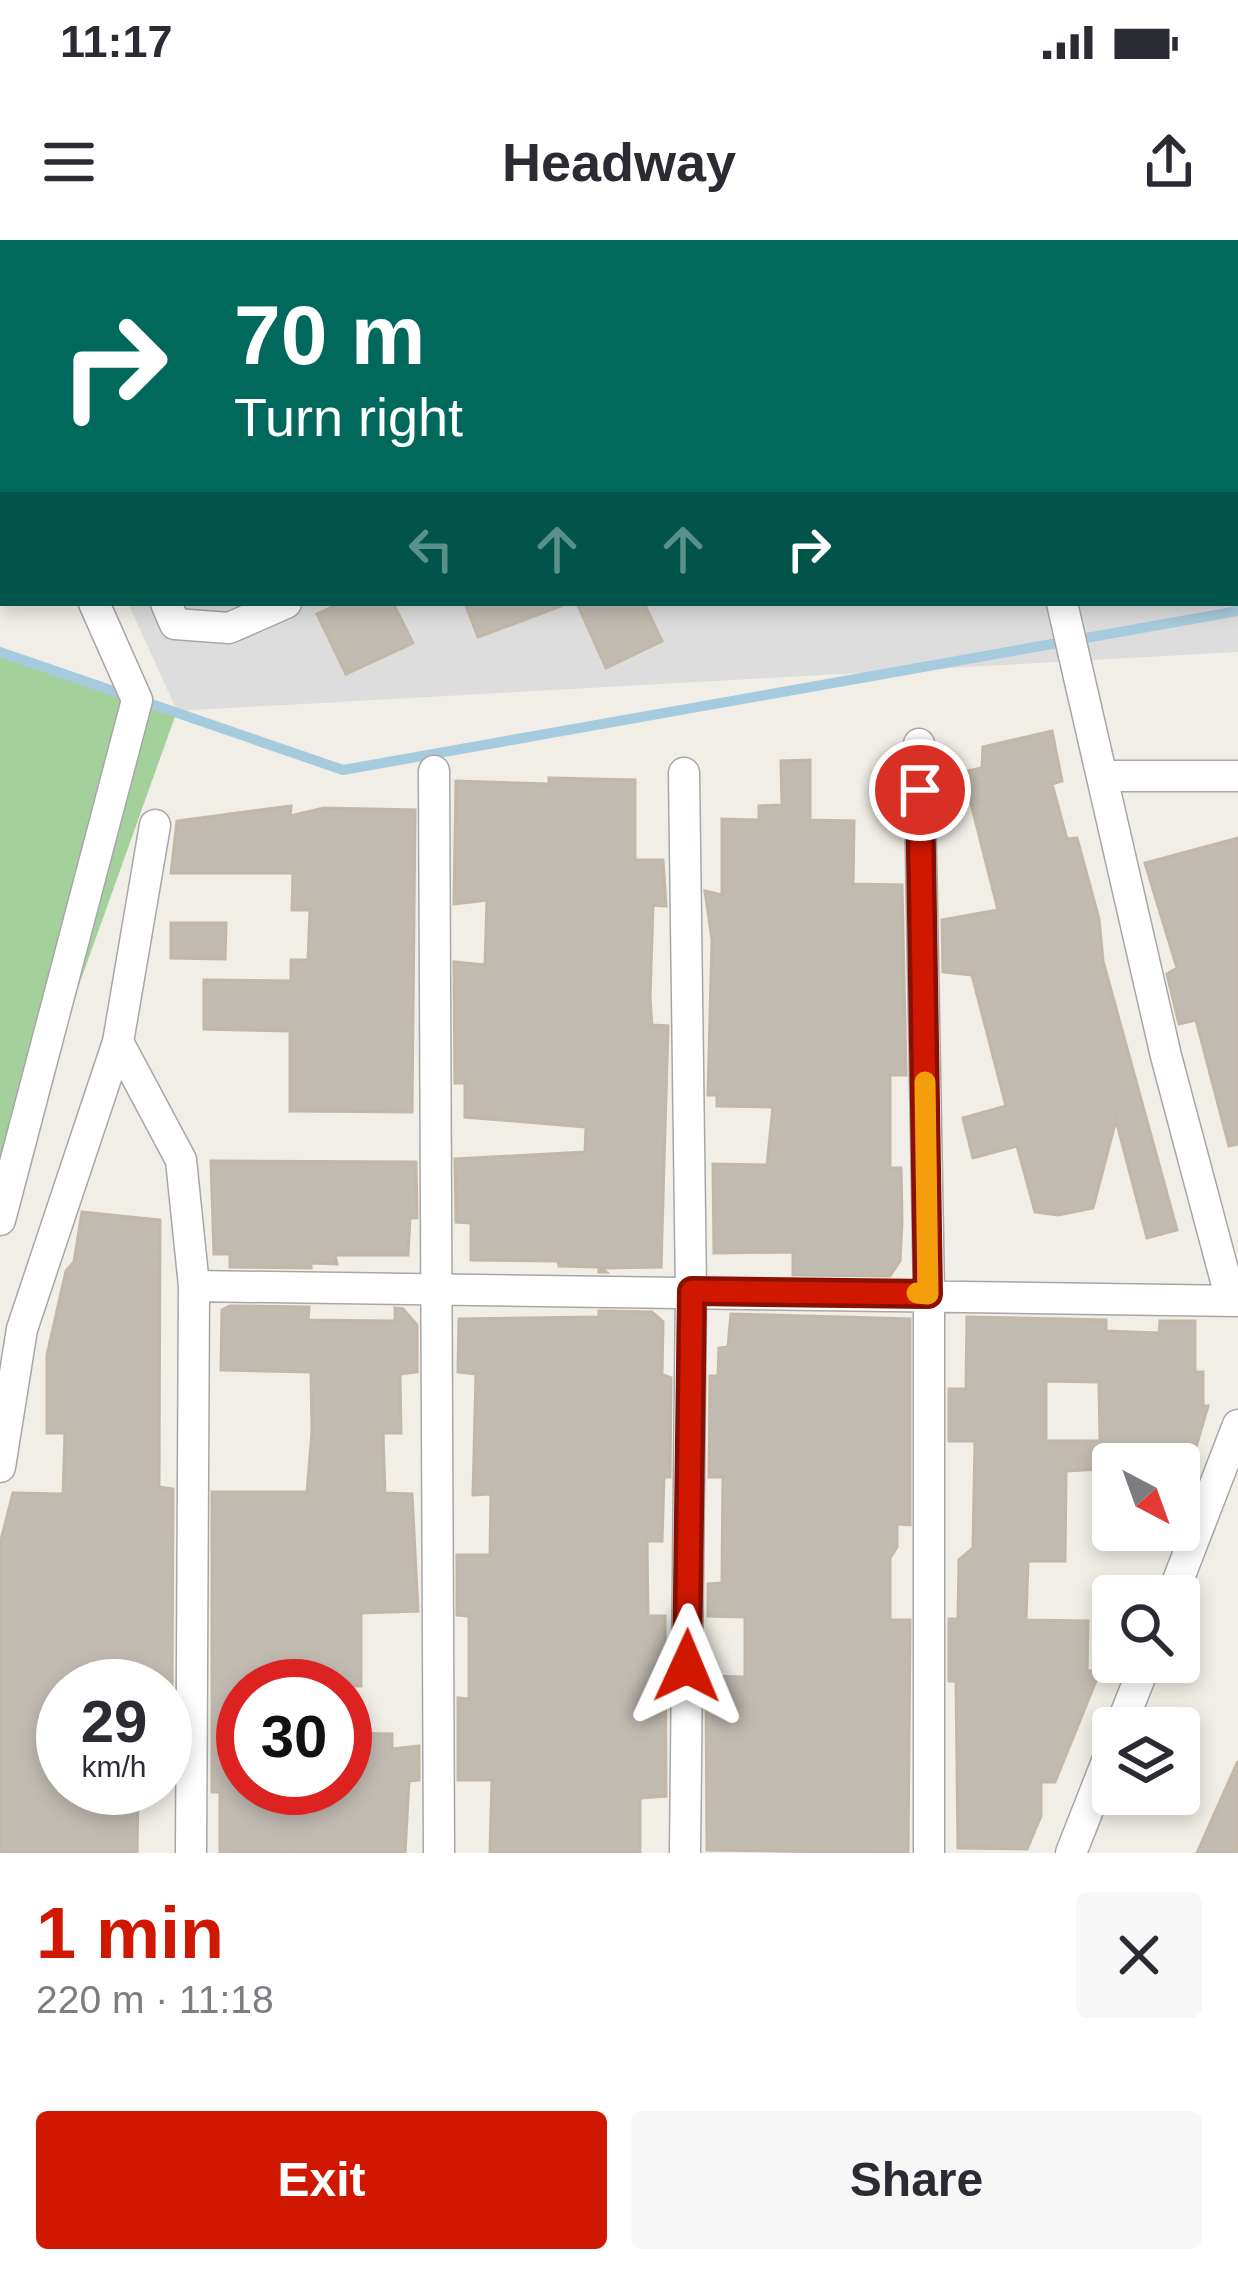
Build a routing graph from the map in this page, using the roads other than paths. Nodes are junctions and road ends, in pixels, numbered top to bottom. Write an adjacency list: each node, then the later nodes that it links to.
1 (95, 606): 12 (street)
2 (167, 606): 3 (street)
3 (279, 606)
4 (1063, 606): 8 (street)
5 (919, 744): 16 (street)
6 (434, 771): 14 (street)
7 (684, 773): 15 (street)
8 (1103, 776): 9 (street); 17 (street)
9 (1238, 776)
10 (155, 824): 11 (street)
11 (118, 1042): 13 (street); 19 (street)
12 (0, 1220)
13 (194, 1286): 14 (street); 22 (street)
14 (440, 1288): 15 (street); 23 (street)
15 (692, 1291): 16 (street); 24 (street)
16 (928, 1294): 17 (street); 25 (street)
17 (1234, 1300)
18 (1238, 1425): 20 (street)
19 (0, 1467)
20 (1180, 1575)
21 (1092, 1800): 26 (street)
22 (191, 1853)
23 (439, 1853)
24 (685, 1853)
25 (929, 1853)
26 (1071, 1853)

